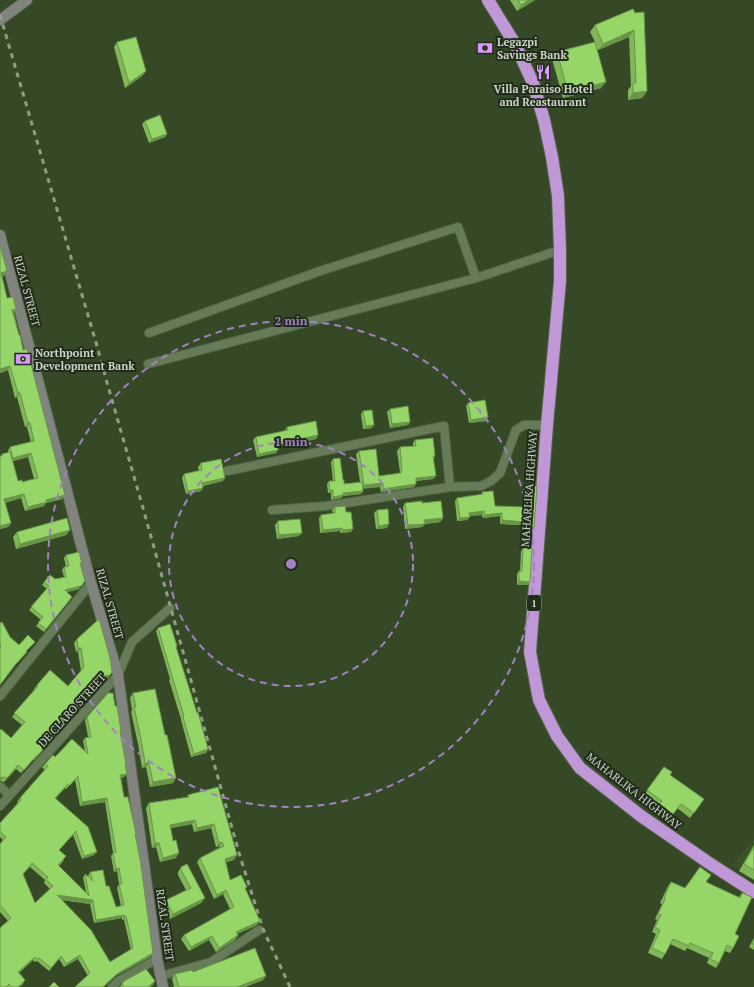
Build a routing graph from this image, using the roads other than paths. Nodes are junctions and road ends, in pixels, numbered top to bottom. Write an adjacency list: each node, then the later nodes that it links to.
1 (27, 0): 3 (street)
2 (488, 0): 5 (highway, MAHARLIKA HIGHWAY / 1)
3 (0, 20)
4 (0, 235): 13 (street, RIZAL STREET)
5 (560, 250): 6 (street); 9 (highway, MAHARLIKA HIGHWAY / 1)
6 (476, 278): 7 (street); 8 (street)
7 (149, 333)
8 (148, 364)
9 (547, 425): 11 (street); 20 (highway, MAHARLIKA HIGHWAY / 1)
10 (227, 472): 11 (street)
11 (450, 487): 12 (street)
12 (272, 510)
13 (91, 583): 15 (street, RIZAL STREET); 16 (street)
14 (170, 608): 15 (street, DE CLARO STREET)
15 (118, 675): 18 (street, DE CLARO STREET); 22 (street, RIZAL STREET)
16 (0, 696)
17 (0, 786): 18 (street)
18 (9, 795): 19 (street, DE CLARO STREET)
19 (0, 806)
20 (754, 892)
21 (259, 930): 23 (street)
22 (157, 959): 23 (street, RIZAL STREET); 24 (street)
23 (161, 976): 25 (street, RIZAL STREET)
24 (112, 987)
25 (163, 987)

